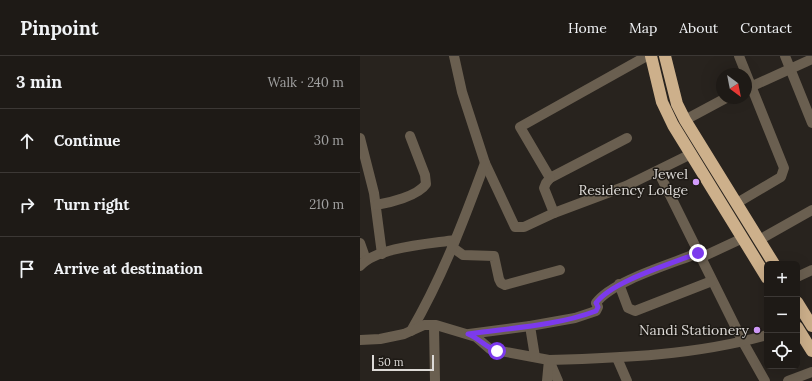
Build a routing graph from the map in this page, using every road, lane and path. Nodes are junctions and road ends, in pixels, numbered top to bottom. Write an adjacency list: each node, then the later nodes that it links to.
1 (454, 56): 19 (street)
2 (647, 56): 21 (street)
3 (651, 56): 18 (highway)
4 (665, 56): 13 (highway)
5 (739, 56): 8 (street)
6 (785, 56): 9 (street)
7 (812, 59): 9 (street)
8 (743, 68)
9 (790, 68): 10 (street); 14 (street)
10 (752, 87)
11 (752, 95): 22 (street)
12 (716, 103): 13 (street)
13 (685, 120): 22 (highway)
14 (812, 123)
15 (410, 136): 23 (street)
16 (360, 138): 23 (street)
17 (627, 138): 21 (street)
18 (691, 154): 20 (street); 26 (highway)
19 (485, 162): 25 (street); 29 (street)
20 (658, 171): 25 (street); 31 (street)
21 (550, 178): 25 (street)
22 (737, 203): 27 (highway)
23 (376, 205): 30 (street)
24 (812, 210): 27 (street)
25 (554, 213)
26 (743, 238): 31 (street); 36 (highway)
27 (759, 240): 32 (highway)
28 (360, 243): 33 (street)
29 (453, 244): 30 (street); 34 (street); 44 (street)
30 (382, 254): 33 (street)
31 (699, 256): 38 (street); 39 (street)
32 (772, 261)
33 (363, 263)
34 (560, 270)
35 (812, 270): 37 (street)
36 (764, 273)
37 (800, 276)
38 (712, 281): 39 (street); 49 (street)
39 (619, 284): 42 (street)
40 (800, 307): 43 (highway)
41 (434, 325): 44 (street); 46 (street); 55 (street)
42 (530, 326): 46 (street); 51 (street)
43 (812, 326)
44 (411, 331): 48 (street)
45 (799, 333): 50 (highway)
46 (468, 334): 51 (street)
47 (764, 337): 49 (street)
48 (360, 340)
49 (743, 342): 52 (street); 59 (street)
50 (812, 351)
51 (535, 357): 53 (street)
52 (617, 358): 53 (street); 58 (street)
53 (549, 360): 56 (street); 57 (street)
54 (812, 372): 60 (street)
55 (435, 381)
56 (547, 381)
57 (558, 381)
58 (627, 381)
59 (766, 381)
60 (788, 381)

